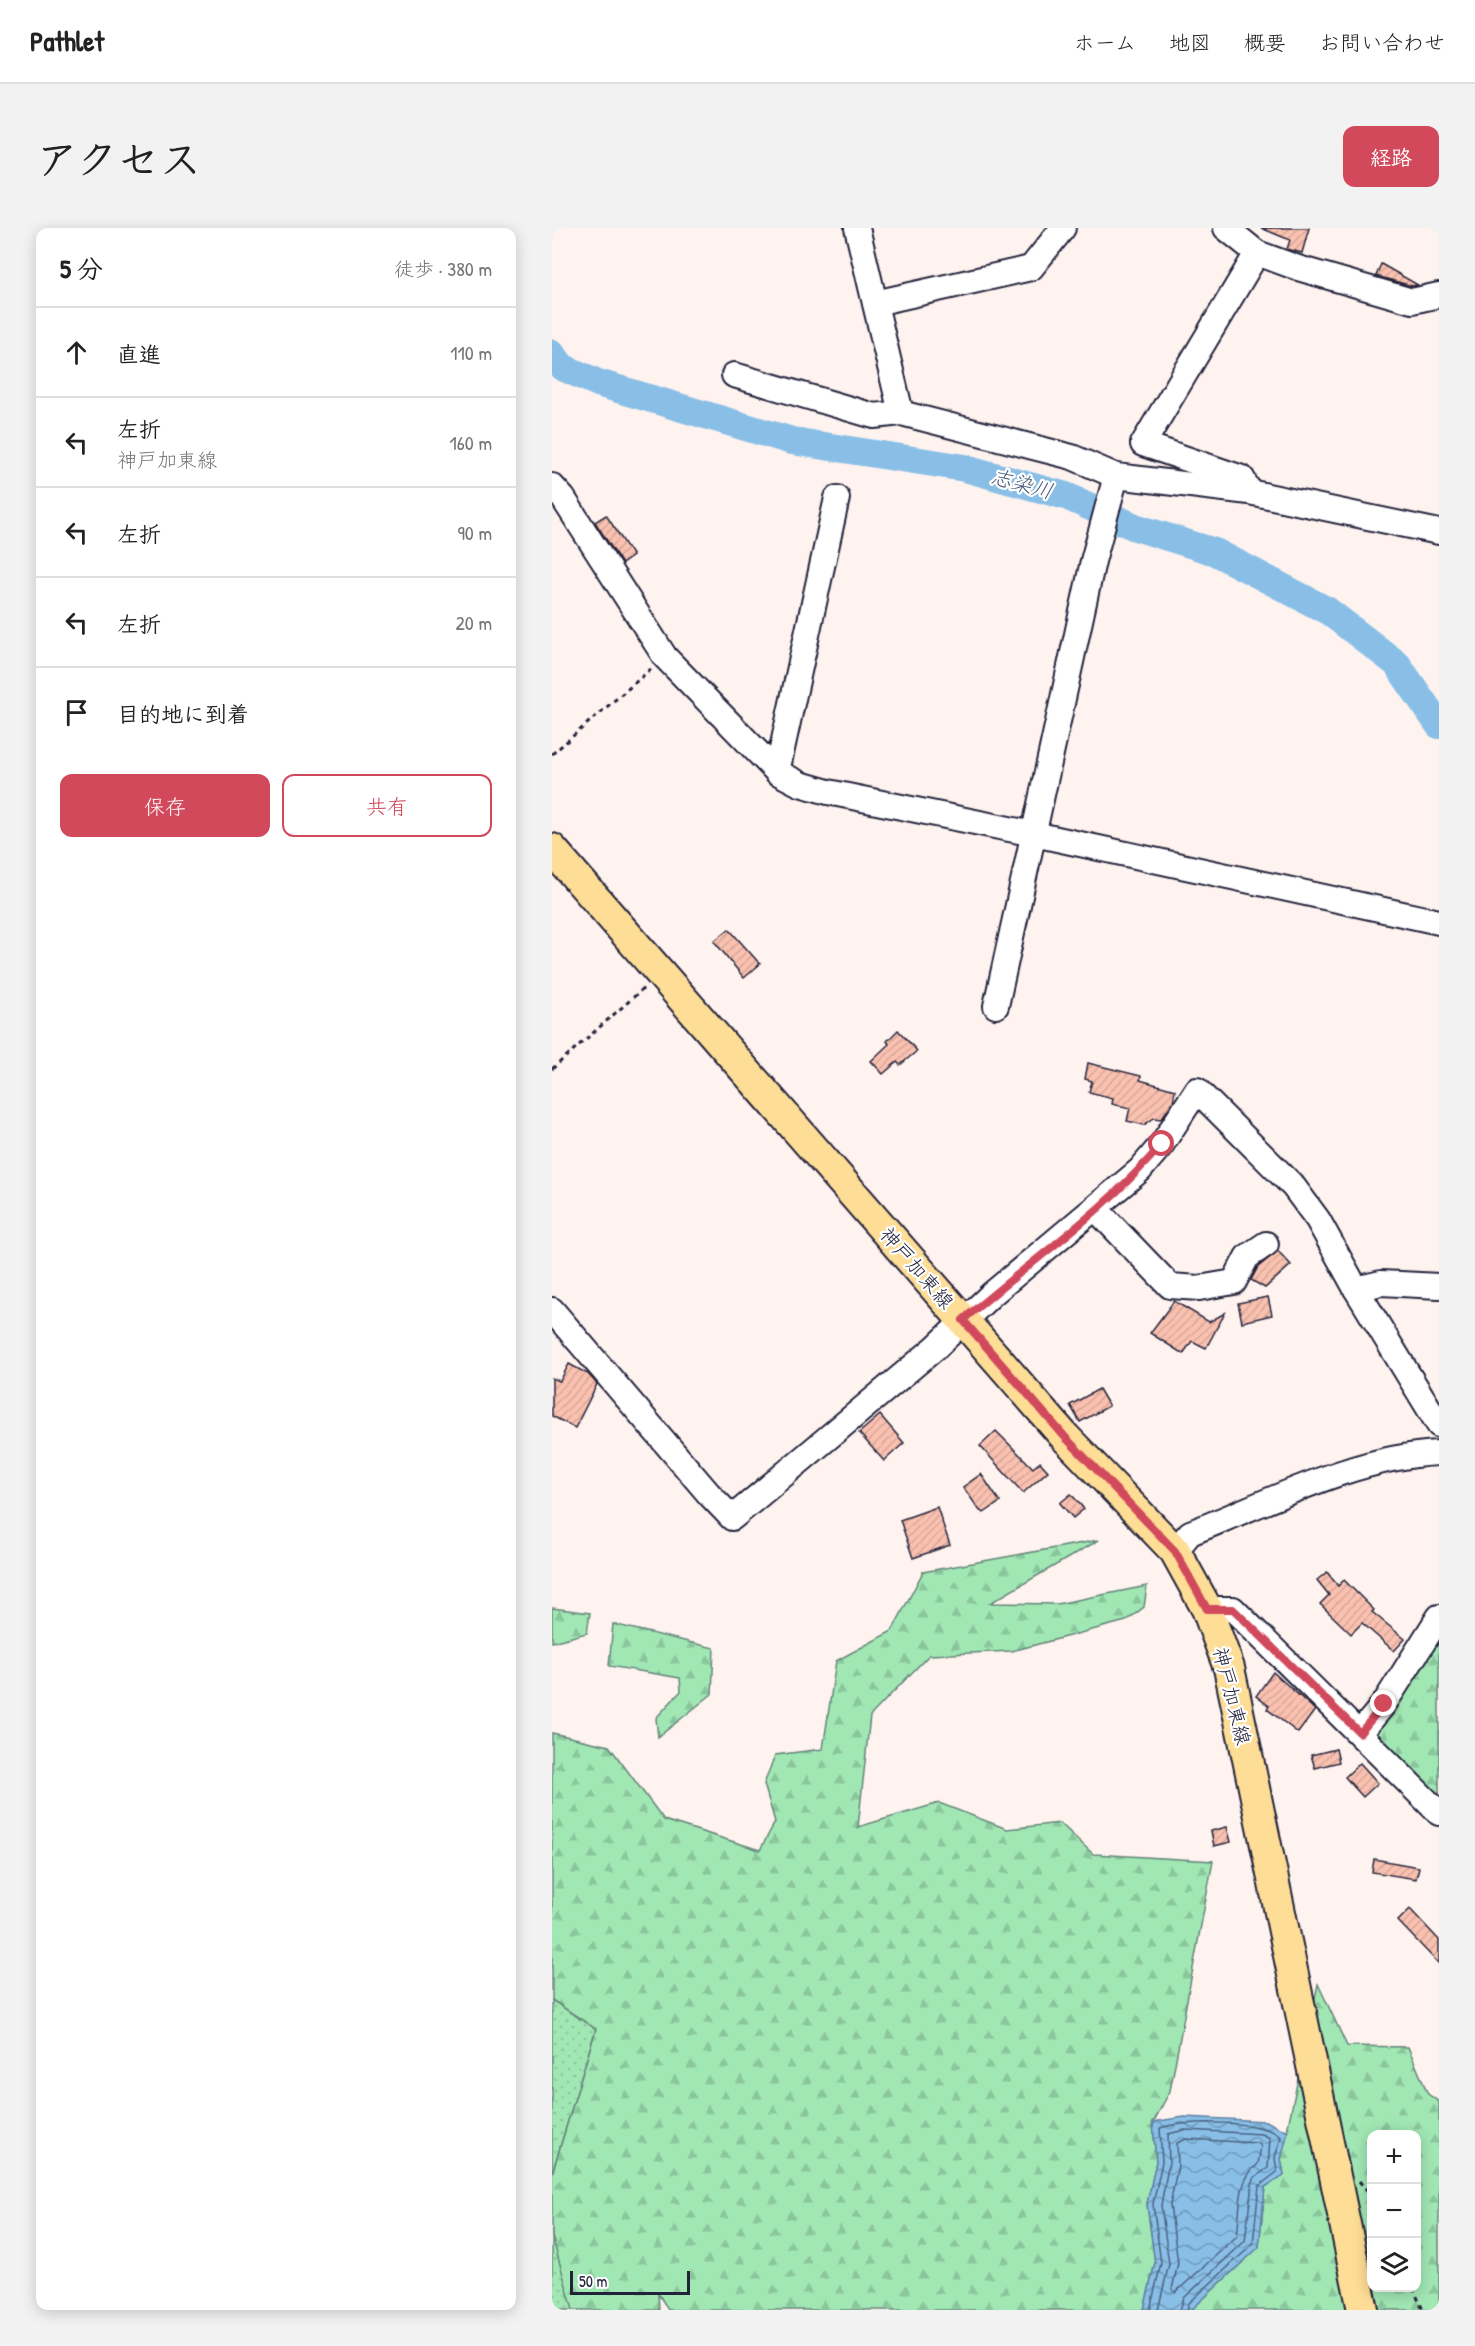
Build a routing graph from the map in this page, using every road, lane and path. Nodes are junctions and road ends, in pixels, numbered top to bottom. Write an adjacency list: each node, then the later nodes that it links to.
1 (857, 228): 6 (street)
2 (1063, 228): 6 (street)
3 (1226, 228): 4 (street)
4 (1257, 252): 5 (street); 11 (street)
5 (1439, 295)
6 (875, 303): 8 (street)
7 (734, 375): 8 (street)
8 (902, 413): 9 (street)
9 (1116, 476): 11 (street); 17 (street)
10 (552, 486): 14 (street)
11 (1249, 492): 13 (street)
12 (837, 498): 16 (street)
13 (1439, 532)
14 (665, 657): 15 (path); 16 (street)
15 (552, 754)
16 (777, 772): 17 (street)
17 (1034, 834): 19 (street); 21 (street)
18 (552, 849): 20 (main road, 神戸加東線)
19 (1439, 922)
20 (660, 974): 22 (path); 28 (main road, 神戸加東線)
21 (996, 1006)
22 (552, 1069)
23 (1096, 1209): 24 (street); 26 (street); 28 (street)
24 (1266, 1245)
25 (1439, 1287): 26 (street)
26 (1356, 1289): 29 (street)
27 (552, 1310): 28 (street)
28 (963, 1320): 31 (main road, 神戸加東線)
29 (1439, 1425)
30 (1439, 1453): 31 (street)
31 (1175, 1551): 32 (main road, 神戸加東線)
32 (1207, 1609): 34 (street); 37 (main road, 神戸加東線)
33 (1439, 1617): 34 (street)
34 (1360, 1733): 35 (street)
35 (1439, 1813)
36 (1415, 2292): 38 (path)
37 (1363, 2310)
38 (1423, 2310)

